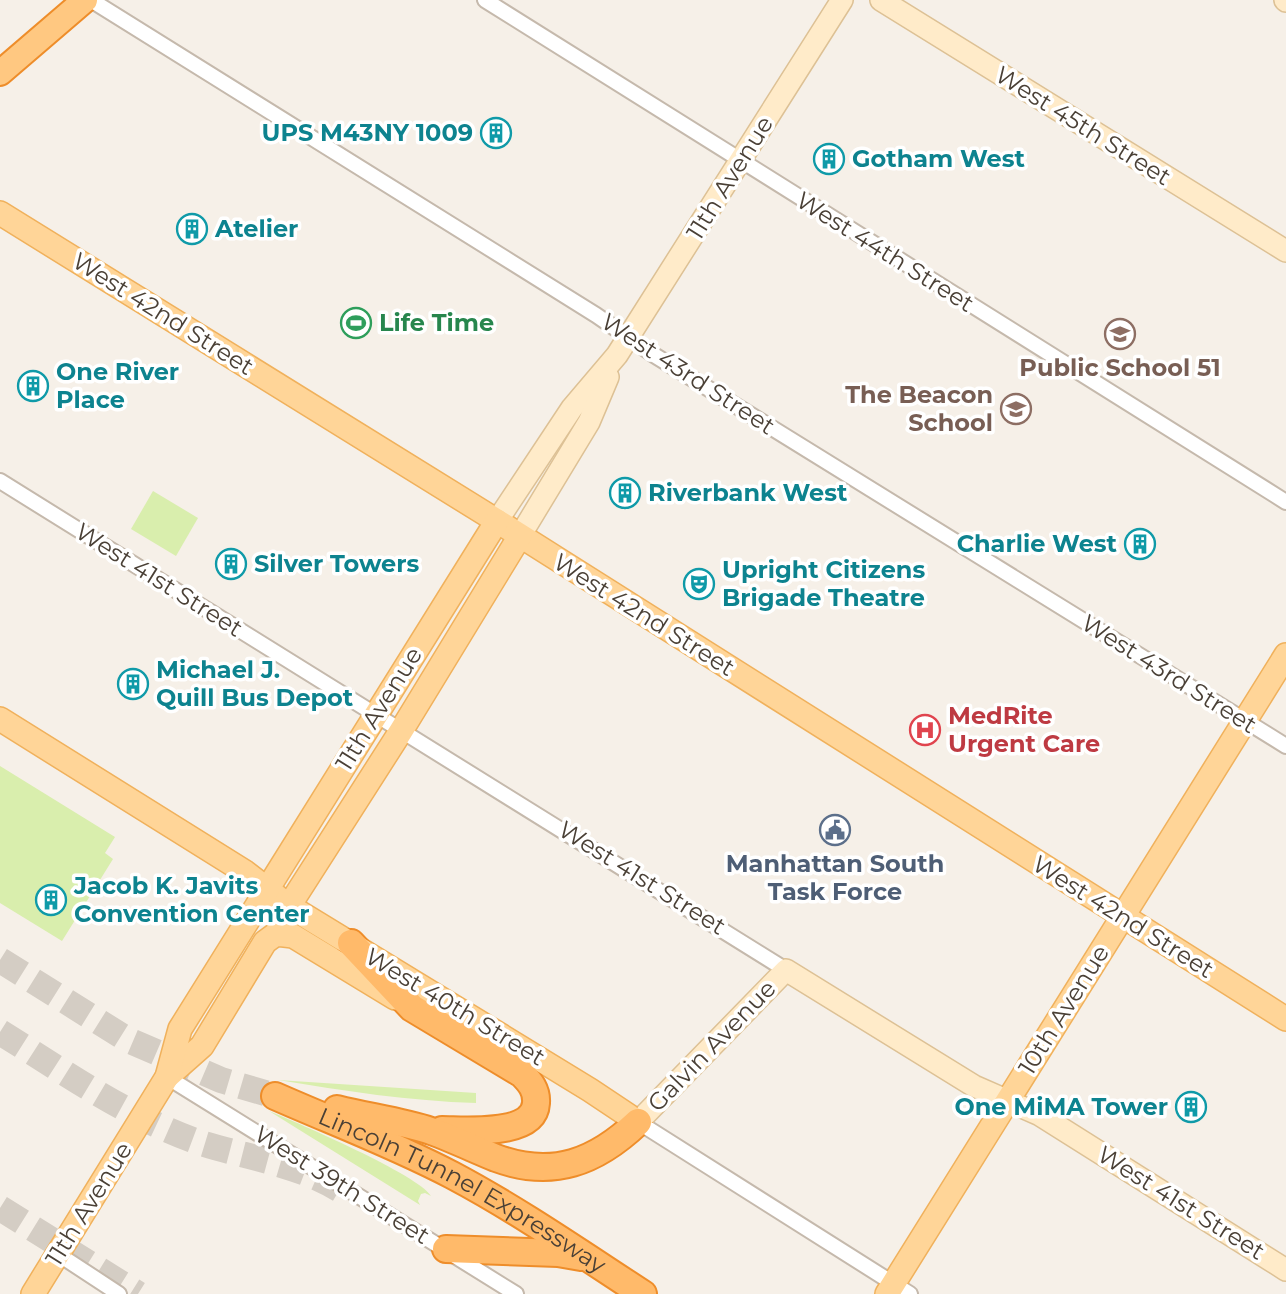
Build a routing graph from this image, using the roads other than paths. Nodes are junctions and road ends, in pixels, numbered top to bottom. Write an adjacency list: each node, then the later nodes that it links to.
1 (85, 0): 6 (highway)
2 (91, 0): 10 (street, West 43rd Street)
3 (485, 0): 7 (street, West 44th Street)
4 (842, 0): 7 (main road, 11th Avenue)
5 (881, 0): 9 (main road, West 45th Street)
6 (0, 74)
7 (741, 162): 10 (main road, 11th Avenue); 13 (street, West 44th Street)
8 (0, 214): 14 (main road, West 42nd Street)
9 (1286, 251)
10 (629, 337): 11 (main road, 11th Avenue); 19 (street, West 43rd Street)
11 (617, 355): 14 (main road, 11th Avenue); 15 (main road, 11th Avenue)
12 (0, 481): 17 (street, West 41st Street)
13 (1286, 502)
14 (497, 521): 15 (main road, West 42nd Street); 17 (main road, 11th Avenue)
15 (520, 536): 20 (main road, 11th Avenue); 24 (main road, West 42nd Street)
16 (1286, 655): 19 (main road, 10th Avenue)
17 (376, 716): 20 (street, West 41st Street); 22 (main road, 11th Avenue)
18 (0, 719): 22 (main road, West 40th Street)
19 (1245, 721): 21 (street, West 43rd Street); 24 (main road, 10th Avenue)
20 (401, 731): 23 (main road, 11th Avenue); 27 (street, West 41st Street)
21 (1286, 746)
22 (267, 887): 23 (main road, West 40th Street); 30 (main road, 11th Avenue)
23 (289, 906): 26 (main road, West 40th Street)
24 (1122, 917): 29 (main road, West 42nd Street); 31 (main road, 10th Avenue)
25 (282, 933): 28 (main road, West 40th Street); 30 (main road, 11th Avenue)
26 (351, 943): 28 (highway); 32 (main road, West 40th Street)
27 (786, 970): 31 (main road, West 41st Street); 32 (main road, Galvin Avenue)
28 (412, 1008): 33 (highway)
29 (1286, 1020)
30 (167, 1077): 34 (street, West 39th Street); 35 (main road, 11th Avenue)
31 (1007, 1101): 37 (main road, West 41st Street); 38 (main road, 10th Avenue)
32 (638, 1122): 33 (highway); 38 (street, West 40th Street)
33 (429, 1130): 36 (highway, Lincoln Tunnel Expressway)
34 (446, 1249): 36 (highway); 41 (street, West 39th Street)
35 (58, 1254): 39 (main road, 11th Avenue); 40 (street)
36 (590, 1259): 42 (highway, Lincoln Tunnel Expressway)
37 (1286, 1269)
38 (897, 1290)
39 (33, 1294)
40 (119, 1294)
41 (516, 1294)
42 (643, 1294)

